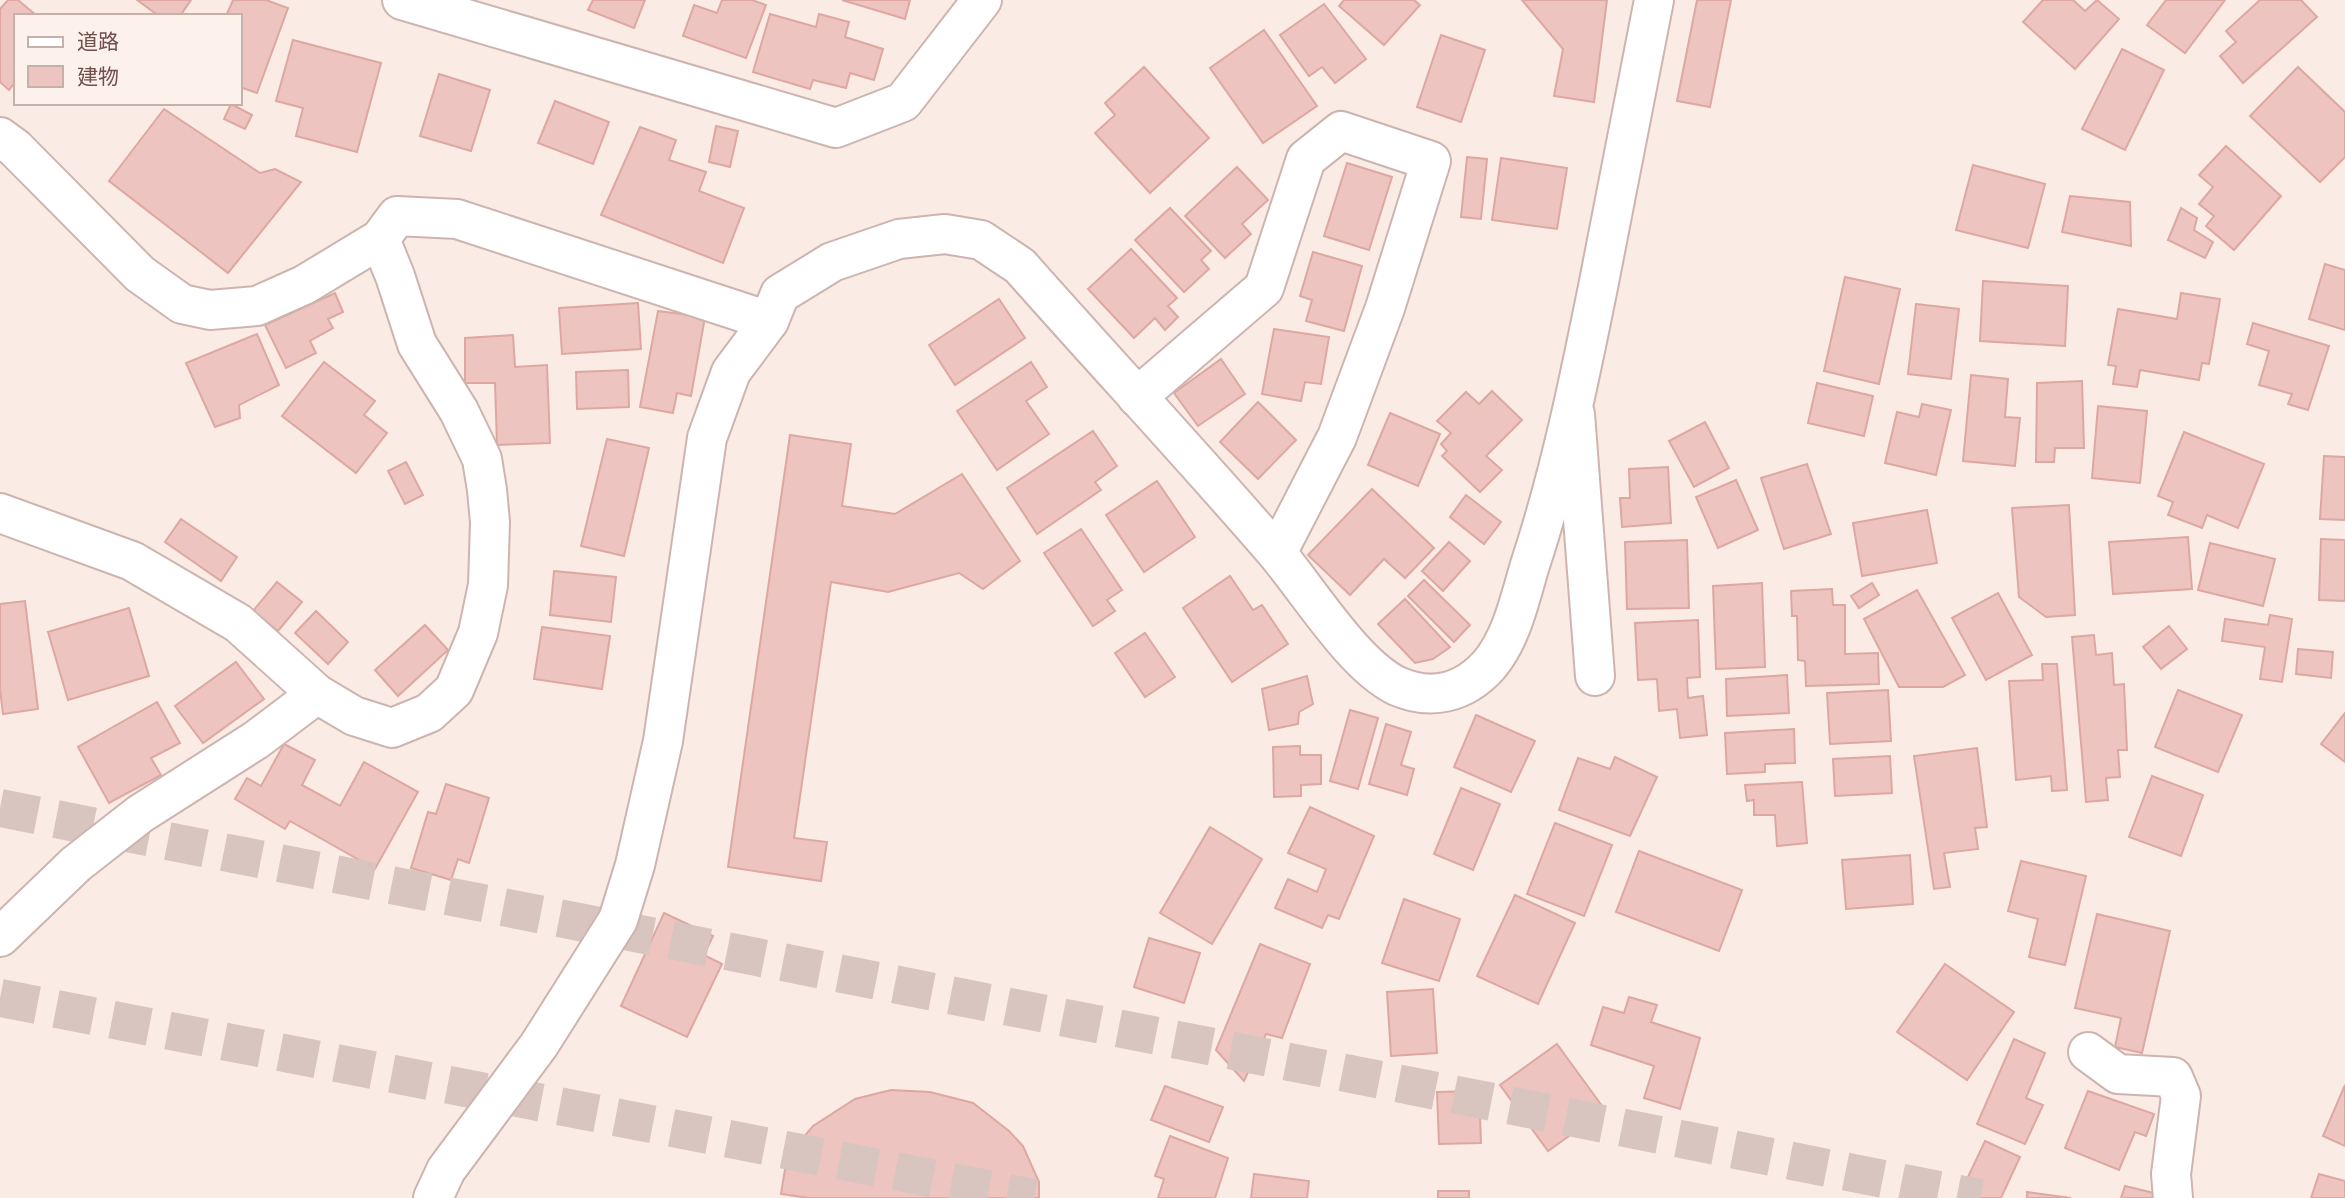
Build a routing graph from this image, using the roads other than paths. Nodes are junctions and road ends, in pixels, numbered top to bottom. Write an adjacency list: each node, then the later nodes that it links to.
1 (402, 0): 2 (street)
2 (982, 0)
3 (1654, 0): 8 (street)
4 (0, 137): 5 (street)
5 (380, 239): 6 (street); 12 (street)
6 (768, 321): 7 (street); 15 (street)
7 (1137, 397): 10 (street); 10 (street)
8 (1574, 404): 10 (street); 11 (street)
9 (0, 513): 12 (street)
10 (1277, 553)
11 (1595, 676)
12 (317, 694): 13 (street)
13 (0, 937)
14 (2088, 1052): 16 (street)
15 (433, 1198)
16 (2172, 1198)

